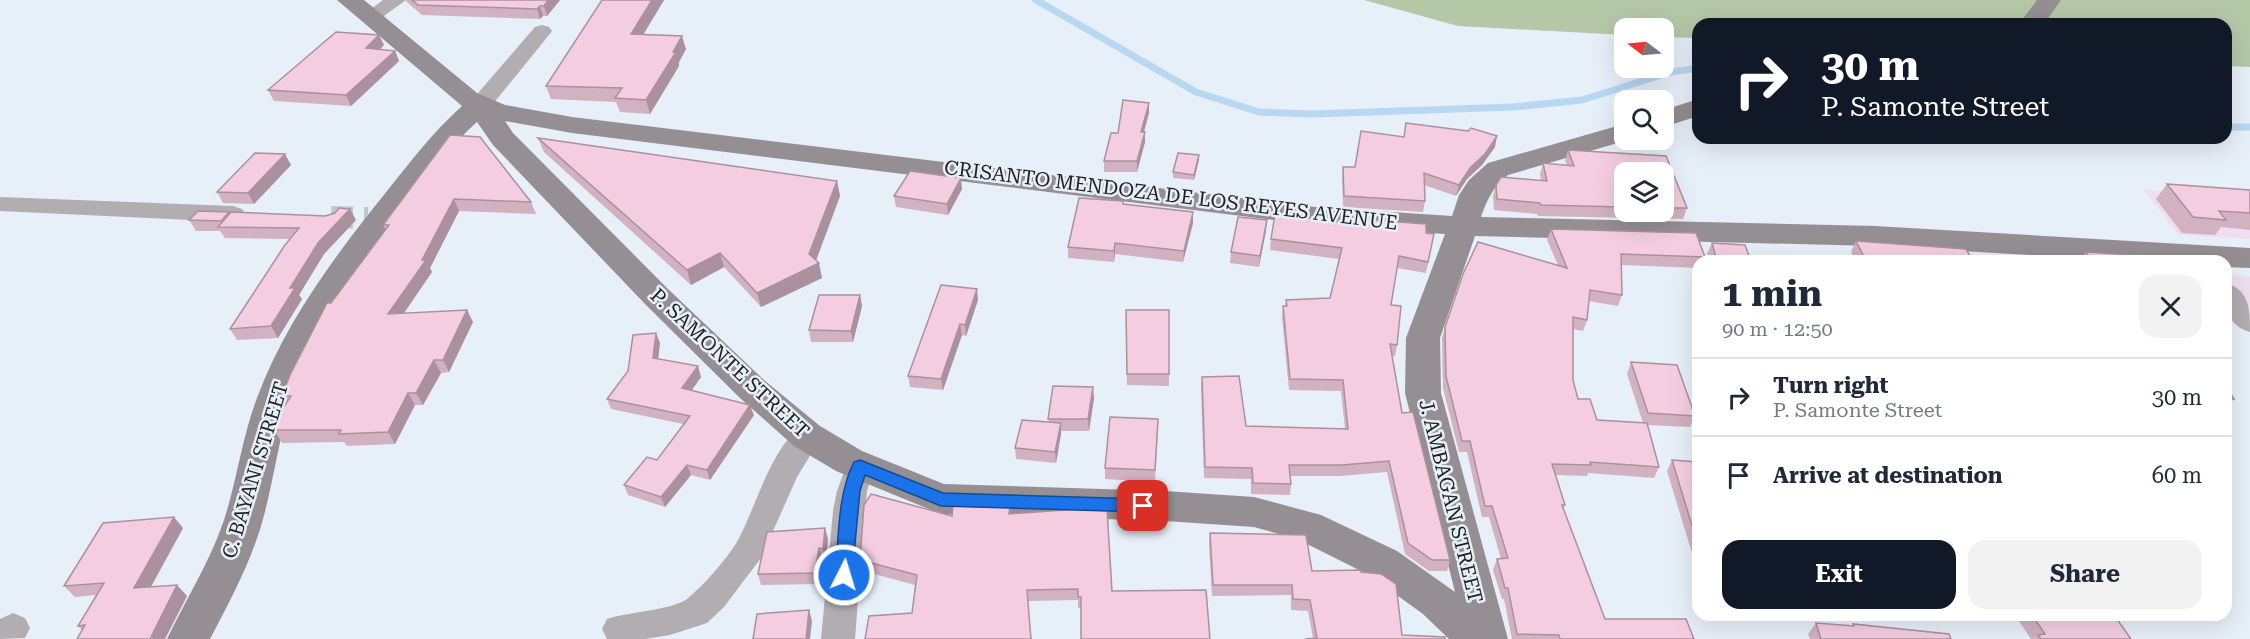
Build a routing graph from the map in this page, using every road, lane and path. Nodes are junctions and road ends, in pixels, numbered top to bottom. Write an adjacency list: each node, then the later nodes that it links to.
1 (350, 0): 4 (street, CRISANTO MENDOZA DE LOS REYES AVENUE)
2 (396, 0): 4 (street)
3 (2049, 0): 5 (street)
4 (370, 17): 7 (street, CRISANTO MENDOZA DE LOS REYES AVENUE)
5 (2036, 18)
6 (542, 31): 7 (street)
7 (480, 105): 13 (street, CRISANTO MENDOZA DE LOS REYES AVENUE); 19 (street, P. SAMONTE STREET); 22 (street, C. BAYANI STREET)
8 (1692, 110): 9 (street)
9 (1674, 116)
10 (1614, 135): 13 (street, J. AMBAGAN STREET)
11 (0, 204): 12 (street)
12 (260, 215)
13 (1463, 225): 14 (street, CRISANTO MENDOZA DE LOS REYES AVENUE); 25 (street, J. AMBAGAN STREET)
14 (2157, 255)
15 (2232, 258): 16 (street, CRISANTO MENDOZA DE LOS REYES AVENUE)
16 (2250, 258)
17 (2232, 300): 18 (street)
18 (2250, 323)
19 (807, 436): 20 (street, P. SAMONTE STREET); 21 (street)
20 (860, 466): 23 (street); 24 (street, P. SAMONTE STREET)
21 (619, 629)
22 (188, 639)
23 (838, 639)
24 (1478, 639)
25 (1487, 639)

